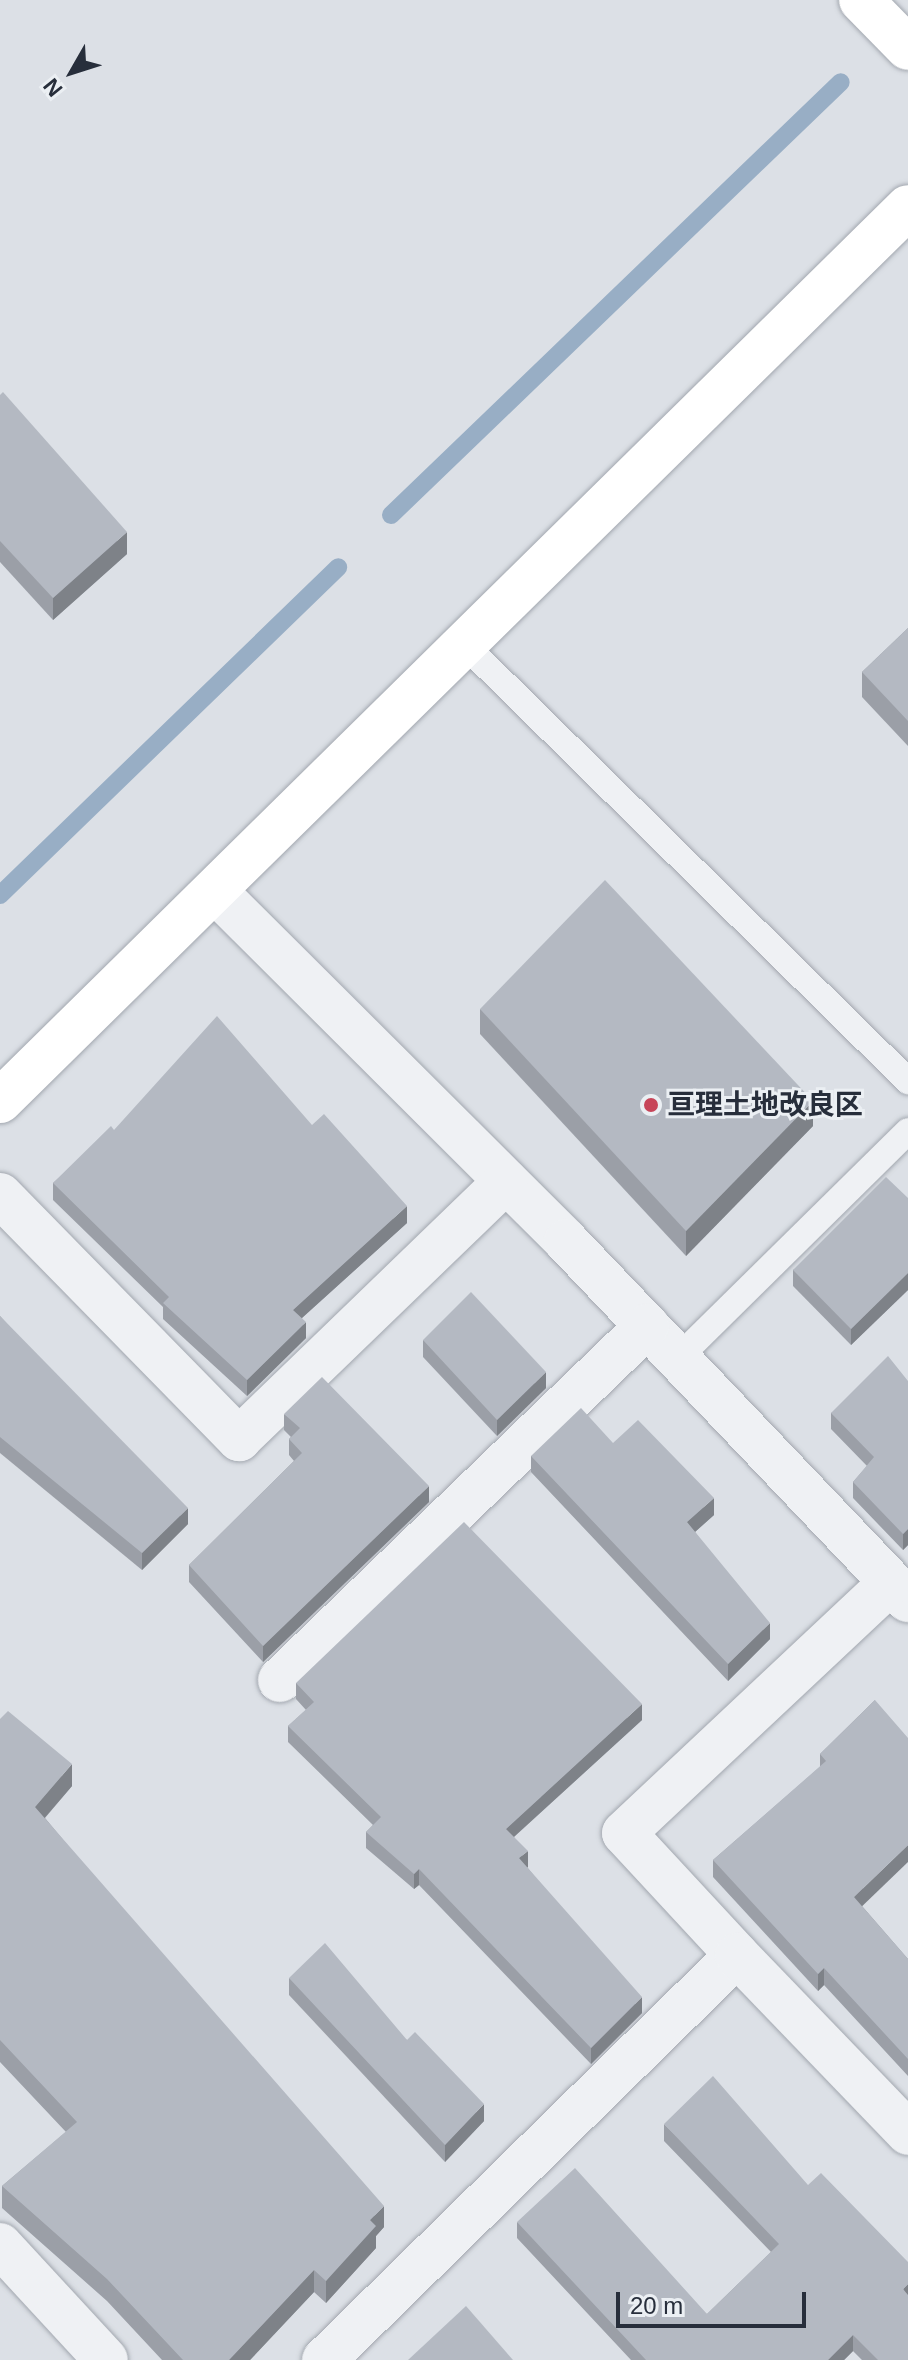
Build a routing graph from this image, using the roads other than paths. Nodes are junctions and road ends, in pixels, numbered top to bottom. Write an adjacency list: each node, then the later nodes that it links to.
1 (861, 0): 2 (street)
2 (908, 48)
3 (908, 207): 4 (street)
4 (465, 645): 5 (street); 6 (lane)
5 (216, 892): 7 (street); 9 (street)
6 (908, 1081)
7 (0, 1101)
8 (908, 1131): 12 (lane)
9 (506, 1181): 10 (street); 11 (street)
10 (0, 1195)
11 (647, 1326): 12 (street); 14 (street)
12 (678, 1358): 13 (street)
13 (899, 1591): 15 (street)
14 (280, 1680)
15 (737, 1955): 16 (street); 19 (street)
16 (908, 2133)
17 (0, 2245): 18 (street)
18 (106, 2360)
19 (324, 2360)

